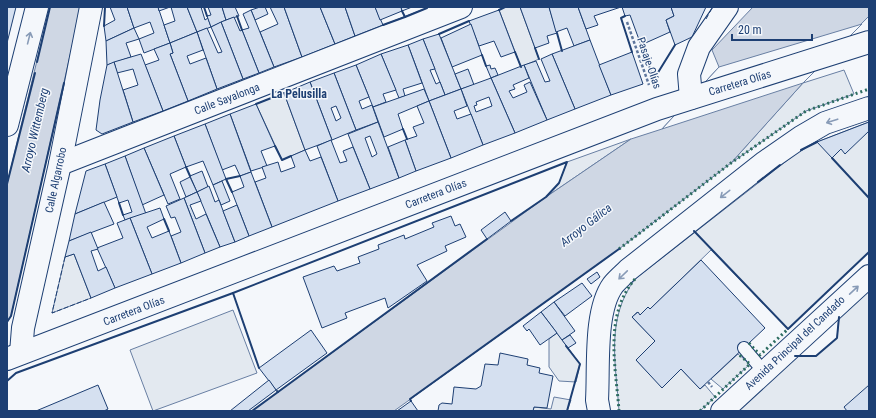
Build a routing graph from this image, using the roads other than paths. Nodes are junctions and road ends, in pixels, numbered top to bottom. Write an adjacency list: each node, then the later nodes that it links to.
1 (36, 7): 6 (street, one-way to 1)
2 (91, 7): 10 (street, Calle Algarrobo)
3 (461, 7): 10 (street, Calle Sayalonga)
4 (728, 7): 7 (street)
5 (869, 42): 7 (street, Carretera Olías)
6 (14, 70): 9 (street)
7 (691, 98): 13 (street, Carretera Olías)
8 (869, 108): 15 (street, one-way to 15)
9 (7, 125)
10 (60, 164): 13 (street, Calle Algarrobo)
11 (869, 276): 14 (street, Avenida Principal del Candado, one-way to 11)
12 (744, 348): 14 (lane)
13 (14, 356)
14 (764, 372): 16 (street, Avenida Principal del Candado)
15 (595, 407)
16 (722, 411)

